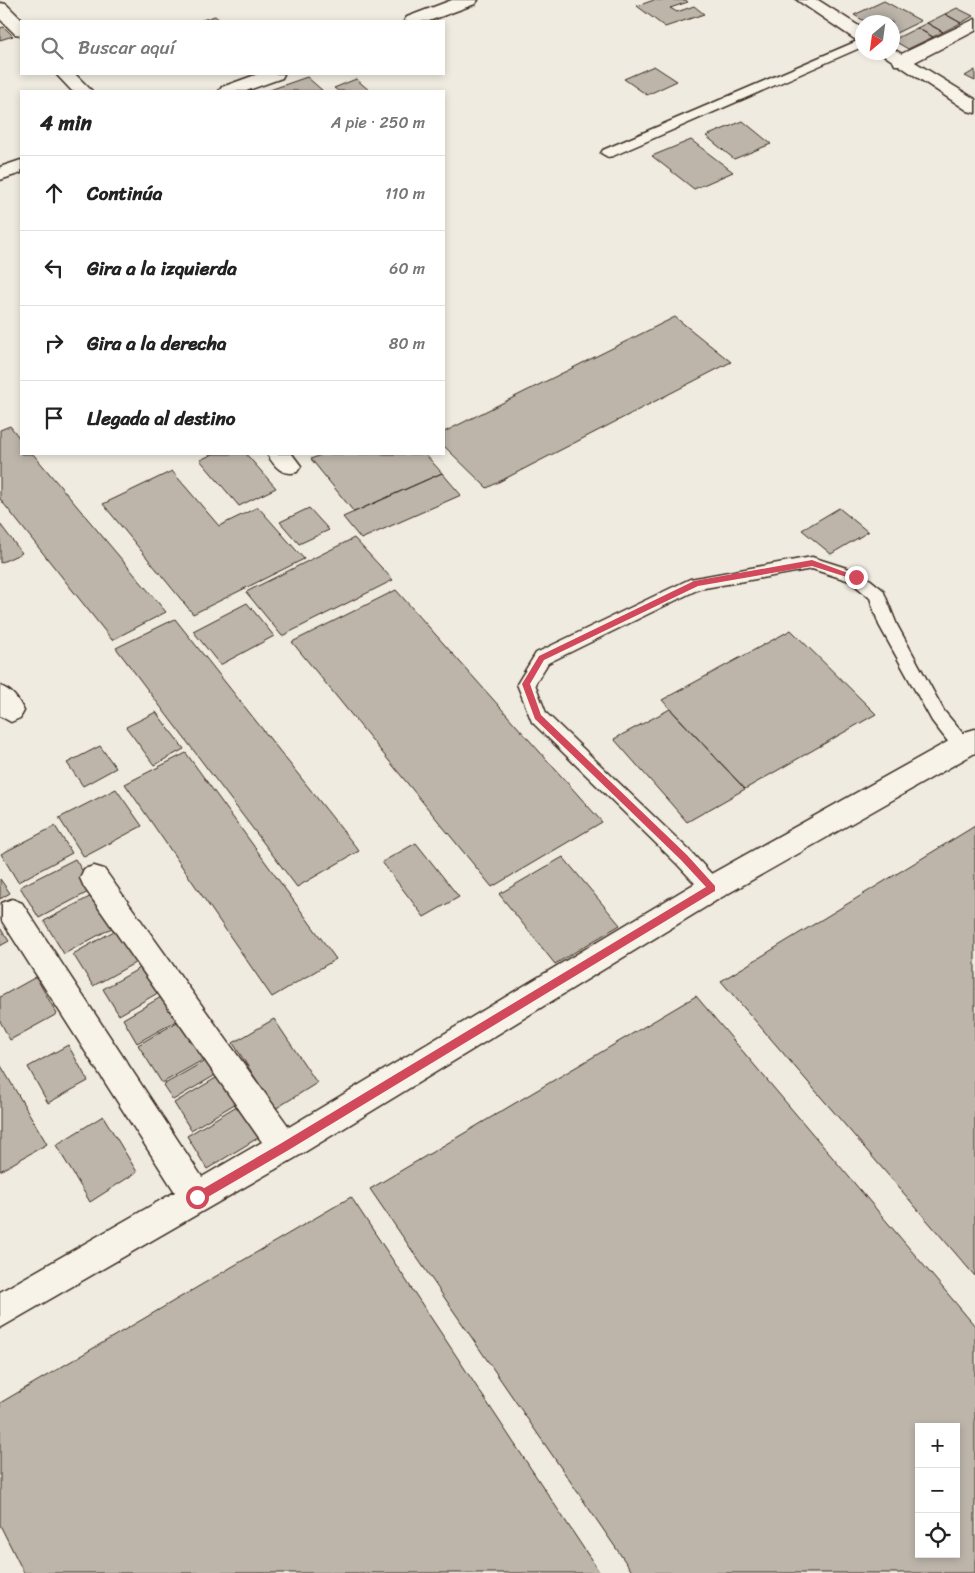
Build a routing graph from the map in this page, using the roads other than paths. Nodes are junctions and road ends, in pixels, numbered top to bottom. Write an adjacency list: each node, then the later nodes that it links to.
1 (469, 0): 4 (street)
2 (806, 0): 7 (street)
3 (0, 8): 6 (street)
4 (416, 20)
5 (975, 24): 9 (street)
6 (20, 29)
7 (855, 32)
8 (855, 46): 16 (lane)
9 (900, 55)
10 (900, 60): 15 (street)
11 (66, 75): 13 (street)
12 (272, 75): 14 (street)
13 (81, 90)
14 (232, 90)
15 (975, 107)
16 (608, 153)
17 (20, 166): 18 (street)
18 (0, 174)
19 (969, 743): 21 (street); 21 (lane)
20 (94, 878): 23 (street)
21 (712, 888): 23 (street)
22 (12, 912): 24 (street)
23 (284, 1148): 24 (street)
24 (197, 1197): 25 (street)
25 (0, 1311)

